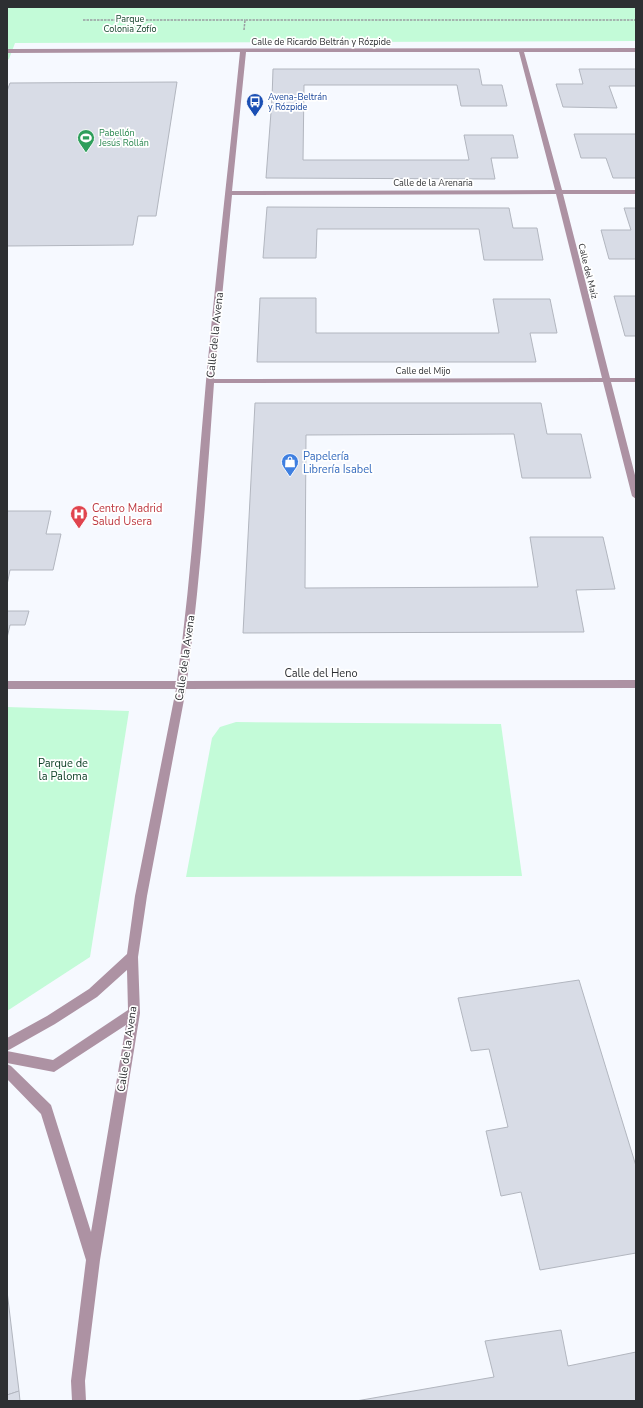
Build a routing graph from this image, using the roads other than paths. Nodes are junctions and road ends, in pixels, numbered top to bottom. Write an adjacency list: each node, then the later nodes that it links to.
1 (521, 50): 2 (street, Calle de Ricardo Beltrán y Rózpide); 4 (street, Calle de Ricardo Beltrán y Rózpide); 5 (street, Calle del Maíz)
2 (636, 50)
3 (7, 51): 4 (street, Calle de Ricardo Beltrán y Rózpide)
4 (243, 51): 7 (street, Calle de la Avena)
5 (559, 192): 6 (street, Calle de la Arenaria); 7 (street, Calle de la Arenaria); 8 (street, Calle del Maíz)
6 (636, 192)
7 (230, 193): 10 (street, Calle de la Avena)
8 (607, 380): 9 (street, Calle del Mijo); 10 (street, Calle del Mijo); 11 (street, Calle del Maíz)
9 (636, 380)
10 (210, 381): 12 (street, Calle de la Avena)
11 (636, 496)
12 (182, 684): 13 (street, Calle del Heno); 14 (street, Calle del Heno); 15 (street, Calle de la Avena)
13 (636, 684)
14 (7, 685)
15 (132, 957): 16 (street, Calle de la Avena); 17 (street)
16 (134, 1013): 18 (street); 20 (street, Calle de la Avena)
17 (7, 1045)
18 (7, 1057)
19 (7, 1070): 20 (street)
20 (94, 1260): 21 (street, Calle de la Avena)
21 (79, 1401)

